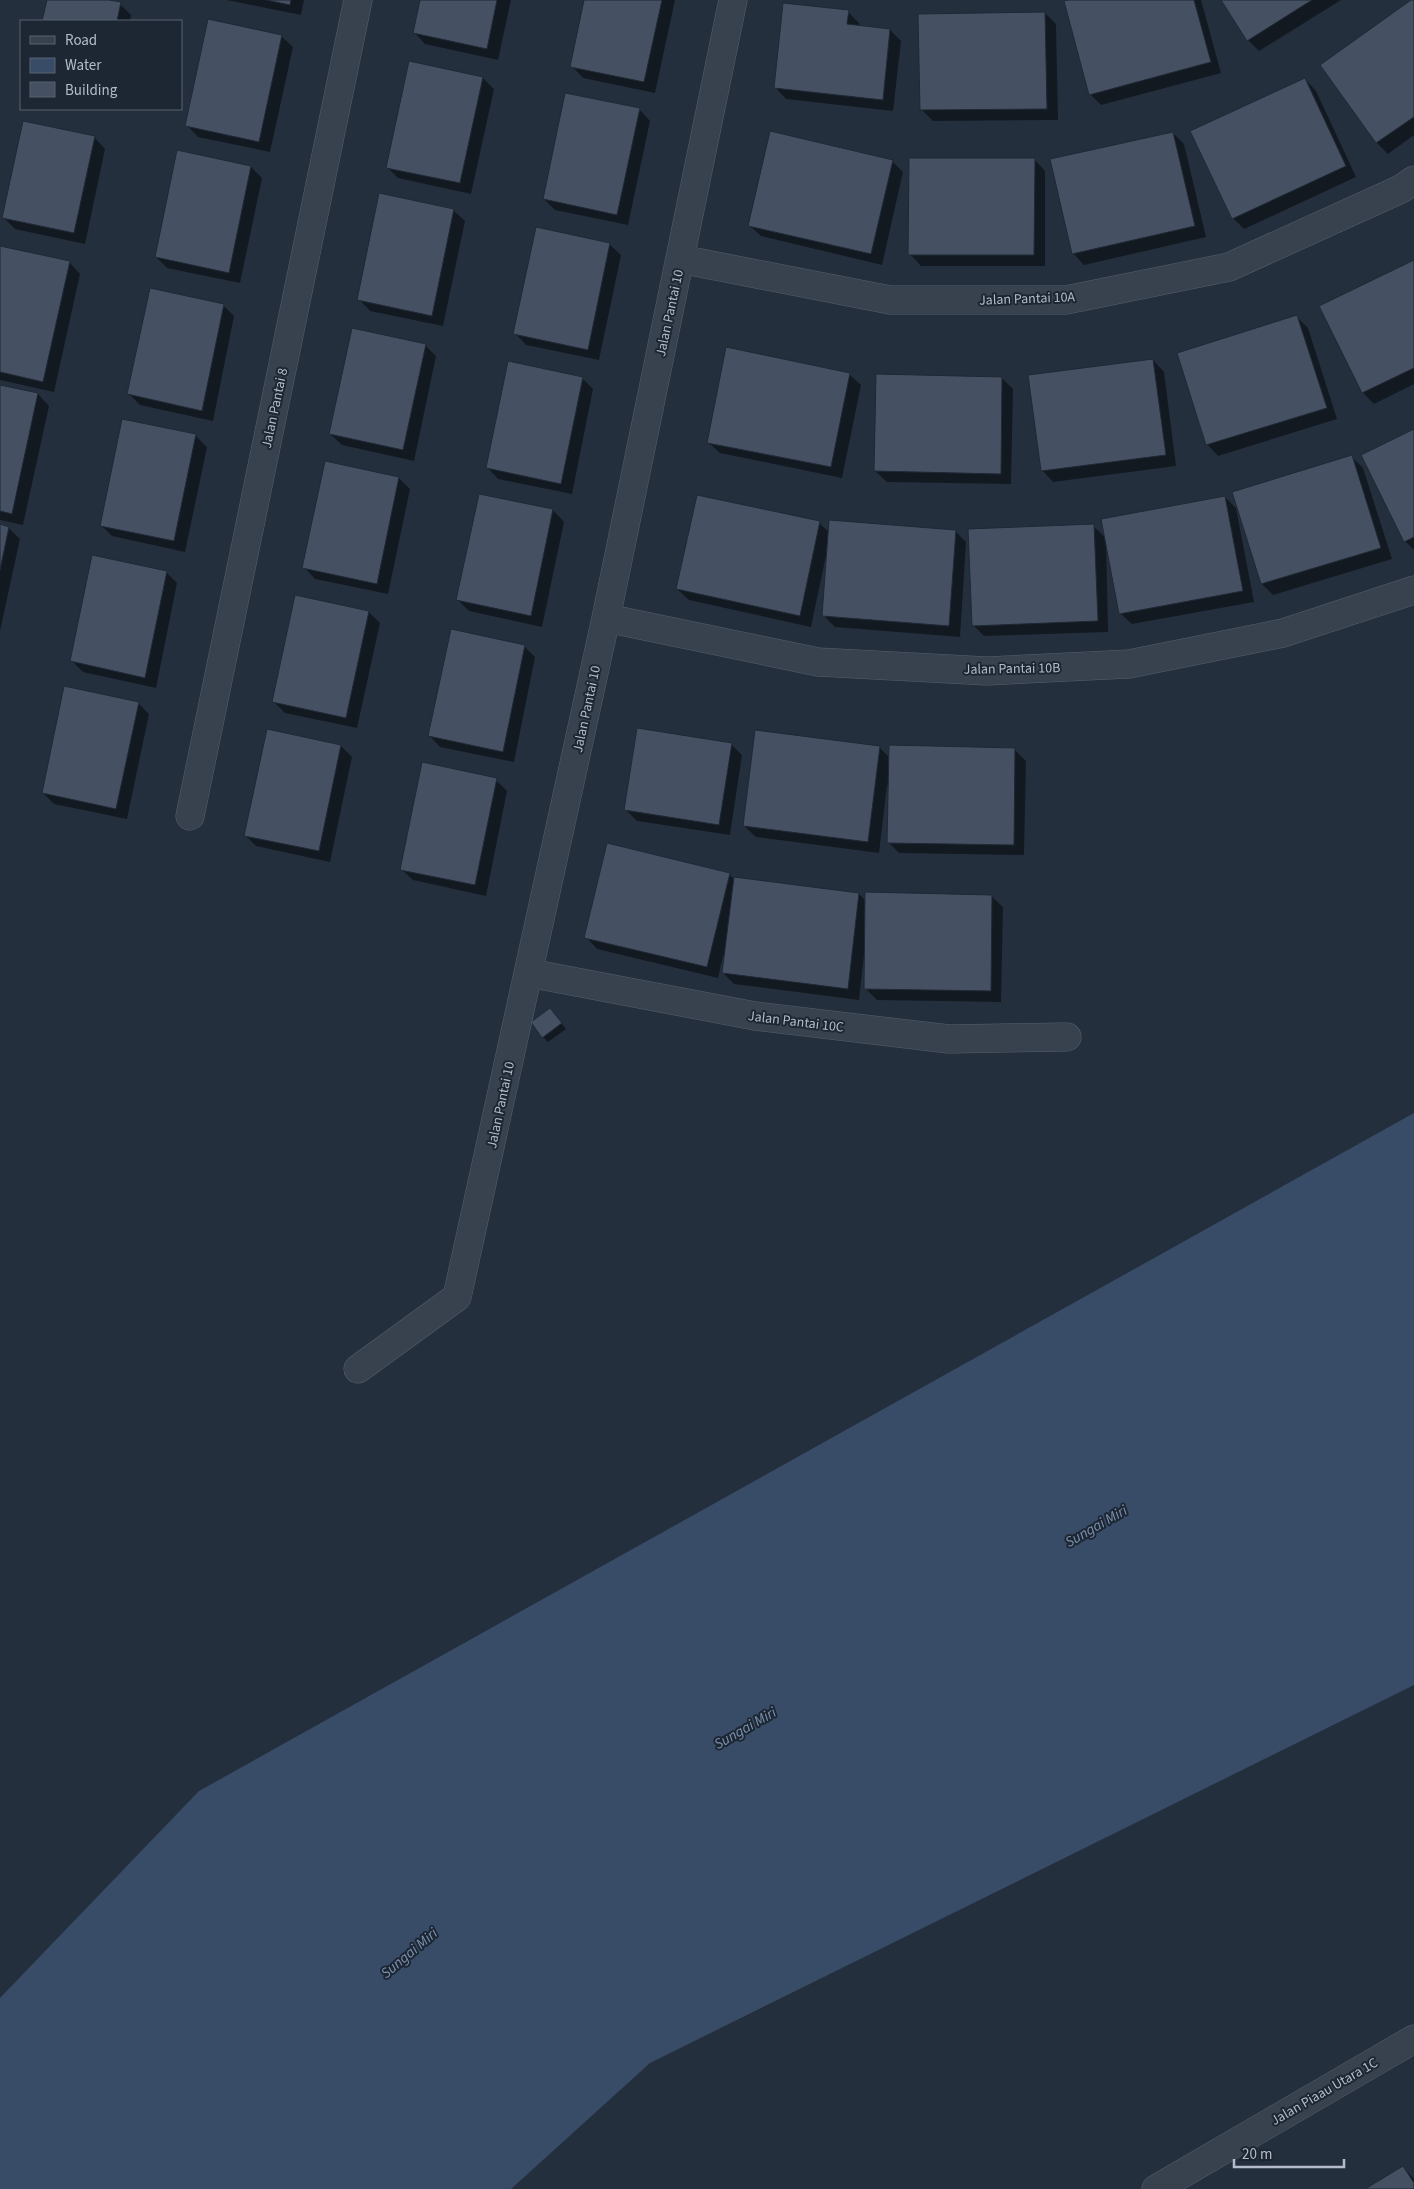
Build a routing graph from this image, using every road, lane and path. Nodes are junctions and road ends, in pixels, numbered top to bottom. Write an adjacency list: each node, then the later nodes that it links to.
1 (358, 0): 7 (street, Jalan Pantai 8)
2 (733, 0): 4 (street, Jalan Pantai 10)
3 (1414, 180): 4 (street, Jalan Pantai 10A)
4 (680, 259): 6 (street, Jalan Pantai 10)
5 (1414, 590): 6 (street, Jalan Pantai 10B)
6 (606, 618): 8 (street, Jalan Pantai 10)
7 (190, 816)
8 (528, 973): 9 (street, Jalan Pantai 10C); 10 (street, Jalan Pantai 10)
9 (1067, 1037)
10 (358, 1369)
11 (1414, 2039): 12 (street, Jalan Piaau Utara 1C)
12 (1156, 2189)

